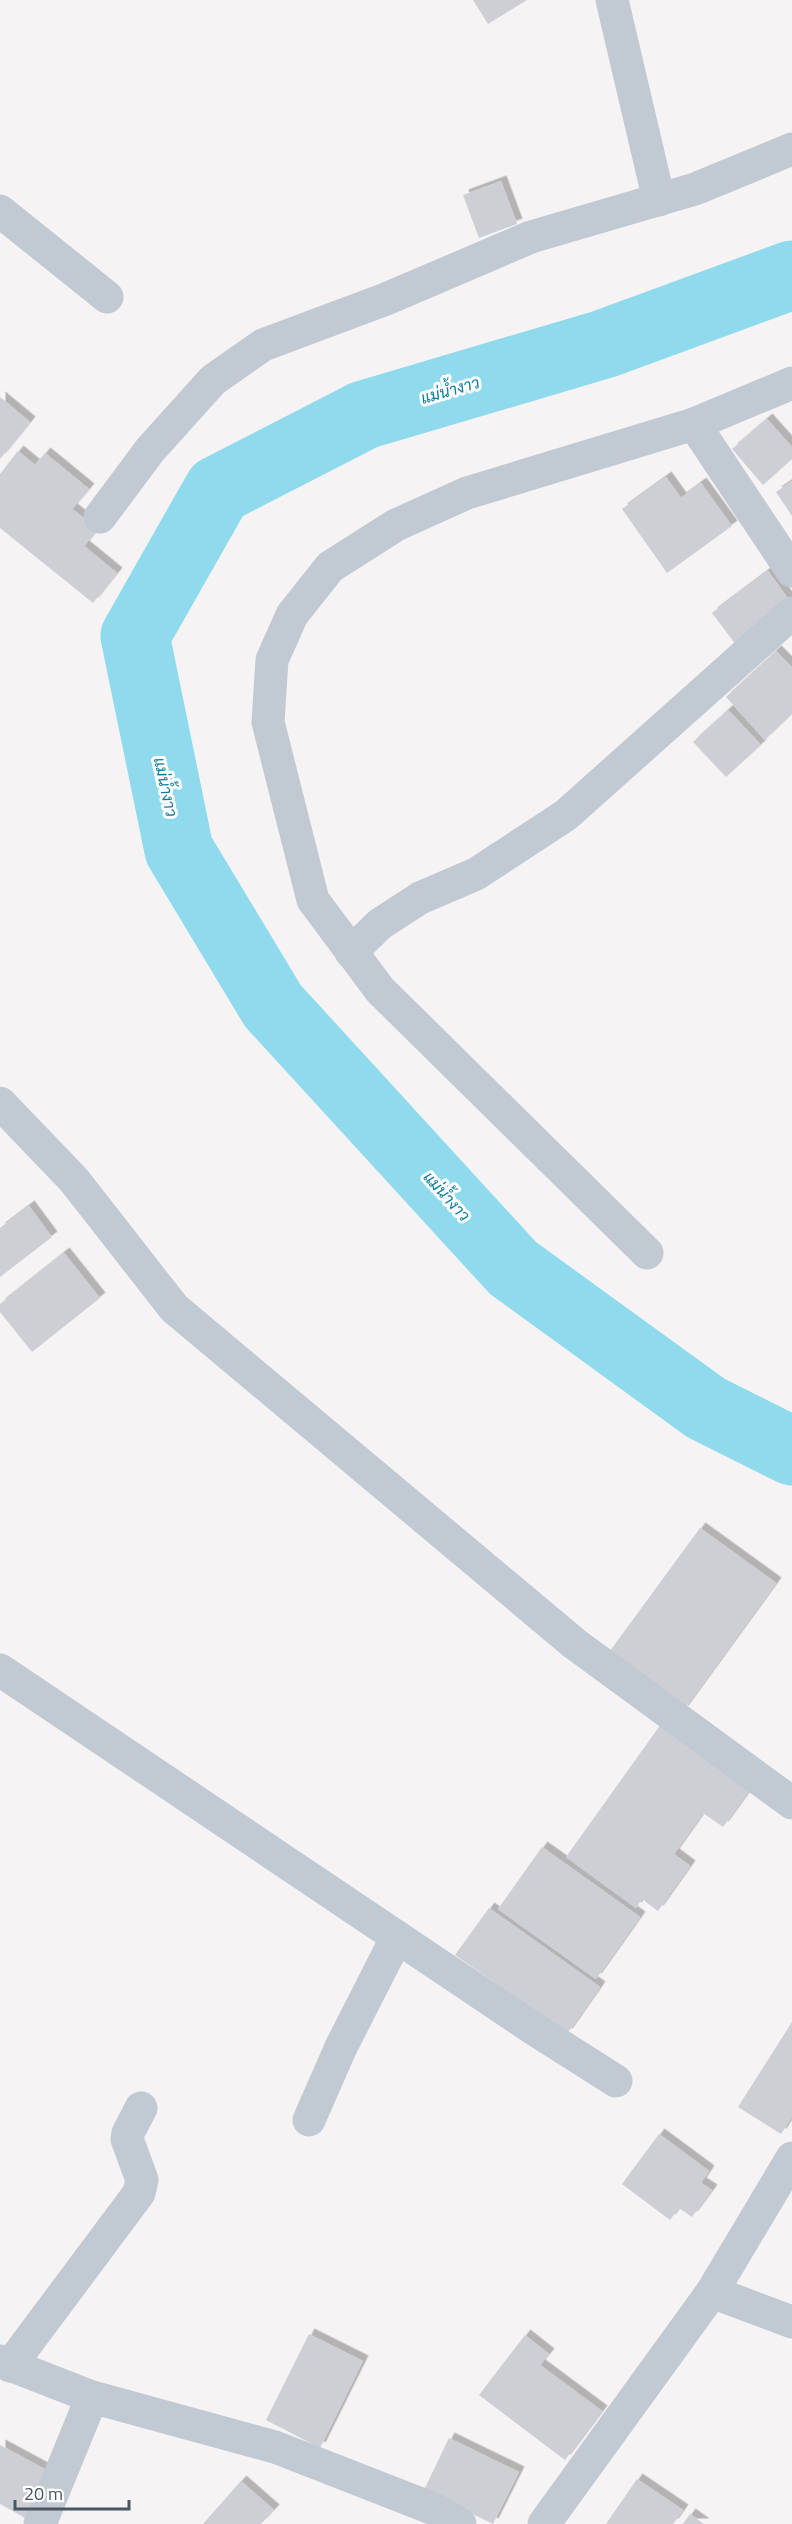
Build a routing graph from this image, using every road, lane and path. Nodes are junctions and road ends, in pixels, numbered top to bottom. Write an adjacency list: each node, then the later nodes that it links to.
1 (612, 0): 3 (street)
2 (792, 149): 3 (street)
3 (659, 200): 8 (street)
4 (0, 211): 5 (street)
5 (107, 297)
6 (792, 383): 7 (street)
7 (694, 424): 9 (street); 11 (street)
8 (100, 517)
9 (792, 571)
10 (792, 613): 11 (street)
11 (351, 952): 13 (street)
12 (0, 1103): 15 (street)
13 (647, 1253)
14 (0, 1670): 16 (street)
15 (792, 1803)
16 (397, 1937): 17 (street); 19 (street)
17 (616, 2081)
18 (141, 2108): 23 (street)
19 (309, 2120)
20 (792, 2158): 21 (street)
21 (712, 2292): 22 (street); 27 (street)
22 (792, 2322)
23 (5, 2364): 24 (street)
24 (92, 2397): 25 (street); 26 (street)
25 (40, 2524)
26 (459, 2524)
27 (544, 2524)

